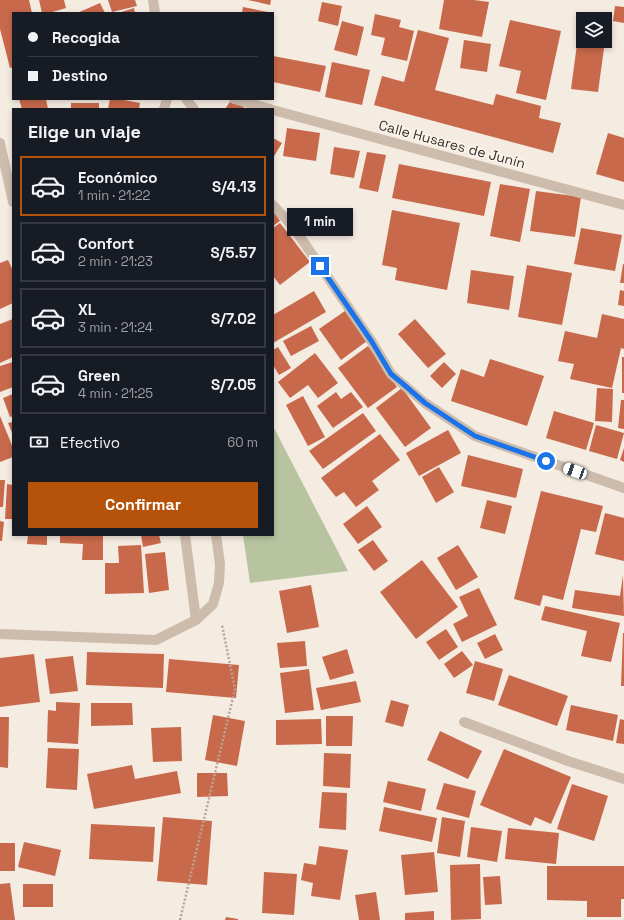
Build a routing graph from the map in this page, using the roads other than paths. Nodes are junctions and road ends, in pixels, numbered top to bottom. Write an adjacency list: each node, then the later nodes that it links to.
1 (152, 0): 2 (street)
2 (155, 12)
3 (187, 100): 5 (street)
4 (238, 100): 6 (street, Calle Husares de Junín)
5 (193, 108)
6 (268, 108)
7 (274, 110): 10 (street, Calle Husares de Junín)
8 (0, 143): 9 (street)
9 (12, 197)
10 (624, 205)
11 (274, 206): 12 (street)
12 (624, 488)
13 (185, 536): 15 (street)
14 (216, 536): 15 (street)
15 (196, 620): 16 (street)
16 (0, 634)
17 (464, 722): 18 (street)
18 (624, 779)

